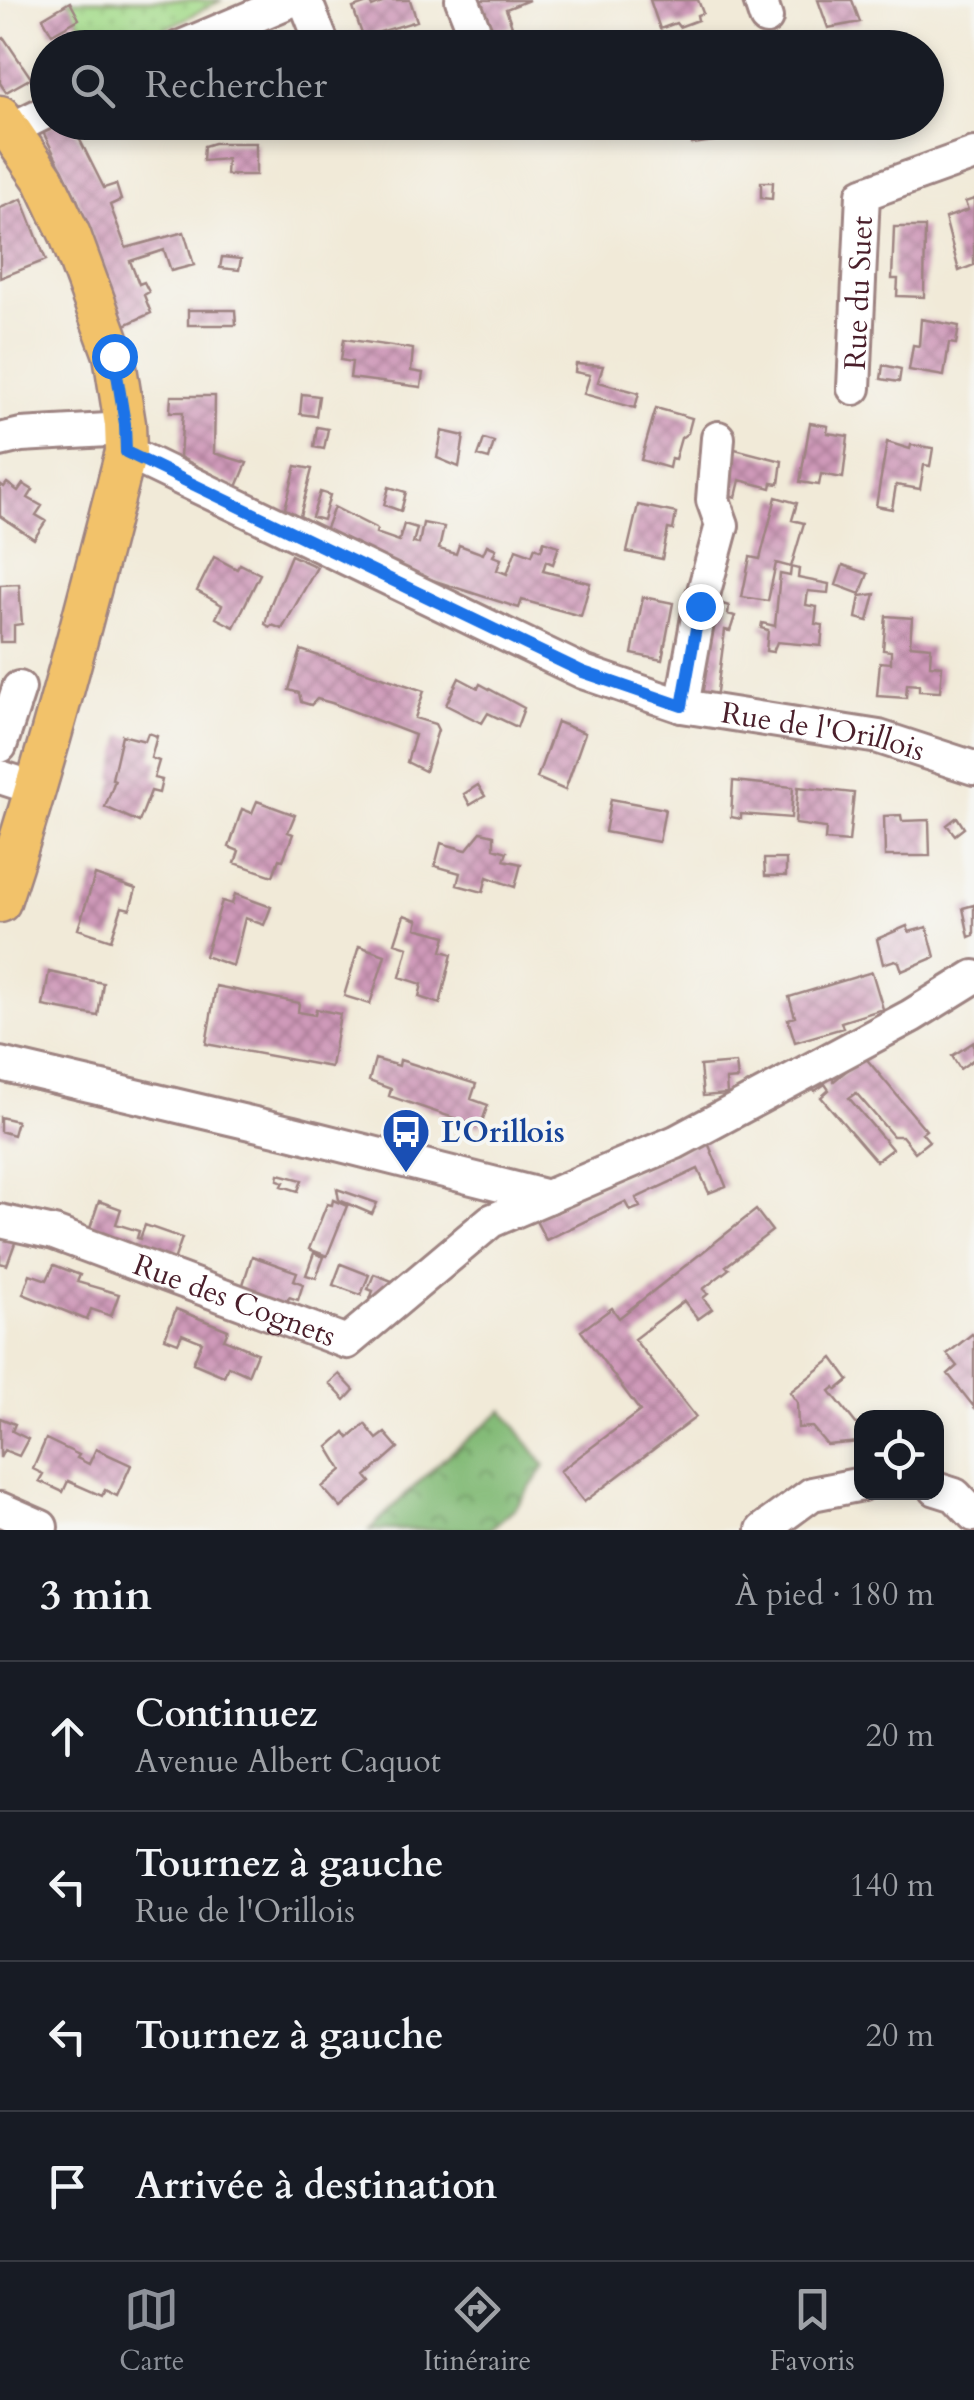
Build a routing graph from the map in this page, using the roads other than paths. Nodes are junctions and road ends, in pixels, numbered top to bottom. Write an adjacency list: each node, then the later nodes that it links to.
1 (292, 0): 4 (street)
2 (305, 0): 5 (street)
3 (462, 0): 6 (street)
4 (221, 30)
5 (317, 30)
6 (474, 30)
7 (30, 117): 8 (street)
8 (5, 123): 13 (main road)
9 (974, 154): 10 (street, Rue du Suet)
10 (854, 388)
11 (718, 438): 15 (street)
12 (0, 440): 13 (street)
13 (126, 440): 15 (street, Rue de l'Orillois); 18 (main road)
14 (19, 688): 16 (street)
15 (682, 706): 17 (street, Rue de l'Orillois)
16 (0, 746)
17 (974, 768)
18 (19, 783): 19 (main road)
19 (0, 902)
20 (974, 977): 22 (street, Rue des Cognets)
21 (0, 1064): 22 (street)
22 (548, 1197): 23 (street, Rue des Cognets)
23 (0, 1221)
24 (854, 1486): 29 (street)
25 (944, 1492): 27 (street)
26 (0, 1509): 28 (street)
27 (974, 1515)
28 (41, 1526)
29 (763, 1530)

